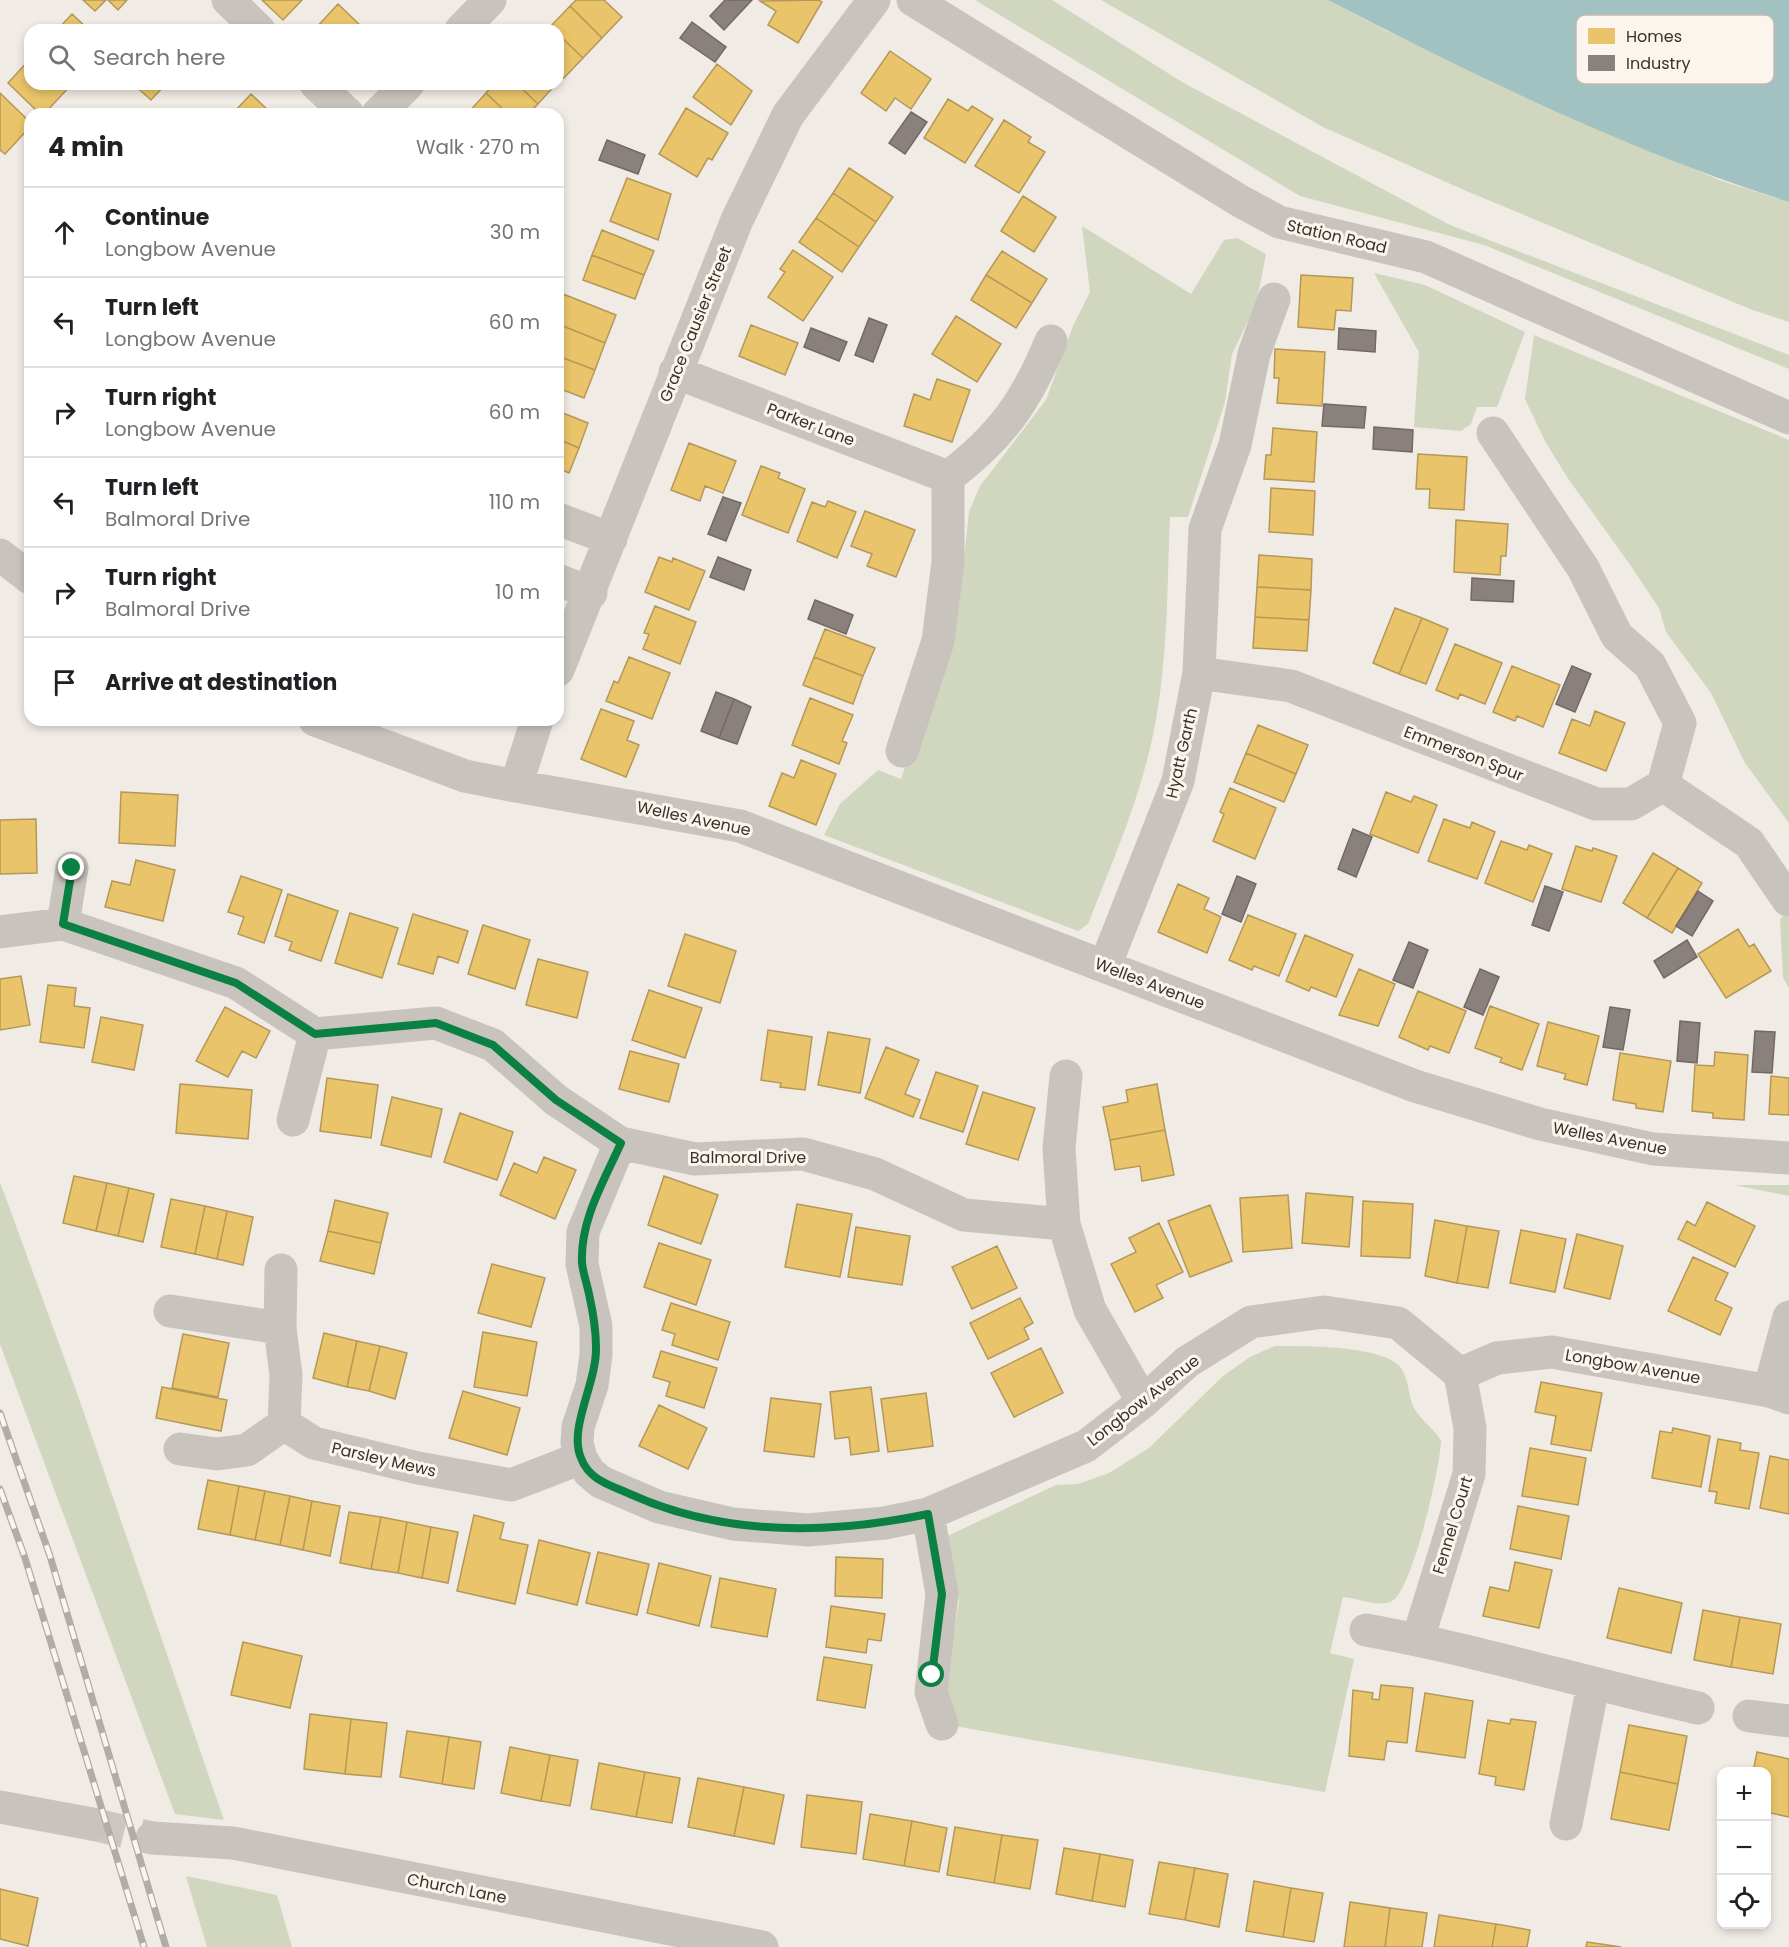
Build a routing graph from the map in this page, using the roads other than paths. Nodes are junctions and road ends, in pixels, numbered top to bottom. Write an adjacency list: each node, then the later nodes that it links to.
1 (228, 0): 5 (street)
2 (490, 0): 6 (street)
3 (874, 0): 13 (street, Grace Causier Street)
4 (913, 0): 14 (street, Station Road)
5 (253, 24)
6 (467, 24)
7 (322, 90): 9 (street)
8 (402, 90): 10 (street)
9 (342, 108)
10 (384, 108)
11 (1274, 299): 24 (street, Hyatt Garth)
12 (1051, 341): 16 (street)
13 (675, 372): 16 (street, Parker Lane); 18 (street, Grace Causier Street)
14 (1789, 418)
15 (1493, 433): 28 (street)
16 (948, 477): 27 (street)
17 (564, 521): 18 (street)
18 (611, 539): 22 (street, Grace Causier Street)
19 (0, 555): 20 (street)
20 (24, 573)
21 (564, 582): 22 (street)
22 (591, 593): 23 (street, Grace Causier Street)
23 (564, 656)
24 (1199, 673): 28 (street, Emmerson Spur); 34 (street, Hyatt Garth)
25 (331, 726): 29 (street, Welles Avenue)
26 (534, 727): 29 (street)
27 (902, 751)
28 (1663, 785): 31 (street)
29 (516, 786): 34 (street, Welles Avenue)
30 (72, 868): 32 (street)
31 (1788, 900)
32 (63, 924): 33 (street); 35 (street)
33 (0, 932)
34 (1105, 966): 39 (street, Welles Avenue)
35 (315, 1034): 37 (street); 38 (street, Balmoral Drive)
36 (1066, 1076): 40 (street)
37 (293, 1120)
38 (621, 1143): 40 (street, Balmoral Drive); 50 (street)
39 (1789, 1158)
40 (1064, 1224): 47 (street)
41 (281, 1270): 44 (street)
42 (170, 1311): 44 (street)
43 (1789, 1317): 46 (street, Longbow Avenue)
44 (280, 1328): 48 (street)
45 (1460, 1374): 46 (street, Longbow Avenue); 47 (street, Longbow Avenue); 53 (street, Fennel Court)
46 (1779, 1394)
47 (1143, 1402): 51 (street, Longbow Avenue)
48 (284, 1424): 49 (street); 50 (street, Parsley Mews)
49 (180, 1449)
50 (581, 1458): 51 (street, Longbow Avenue)
51 (928, 1514): 58 (street)
52 (1366, 1630): 53 (street)
53 (1418, 1639): 54 (street)
54 (1593, 1685): 55 (street); 61 (street)
55 (1698, 1708)
56 (1749, 1716): 57 (street)
57 (1789, 1721)
58 (942, 1724)
59 (0, 1808): 60 (street)
60 (92, 1824)
61 (1566, 1824)
62 (152, 1838): 63 (street, Church Lane)
63 (762, 1947)

